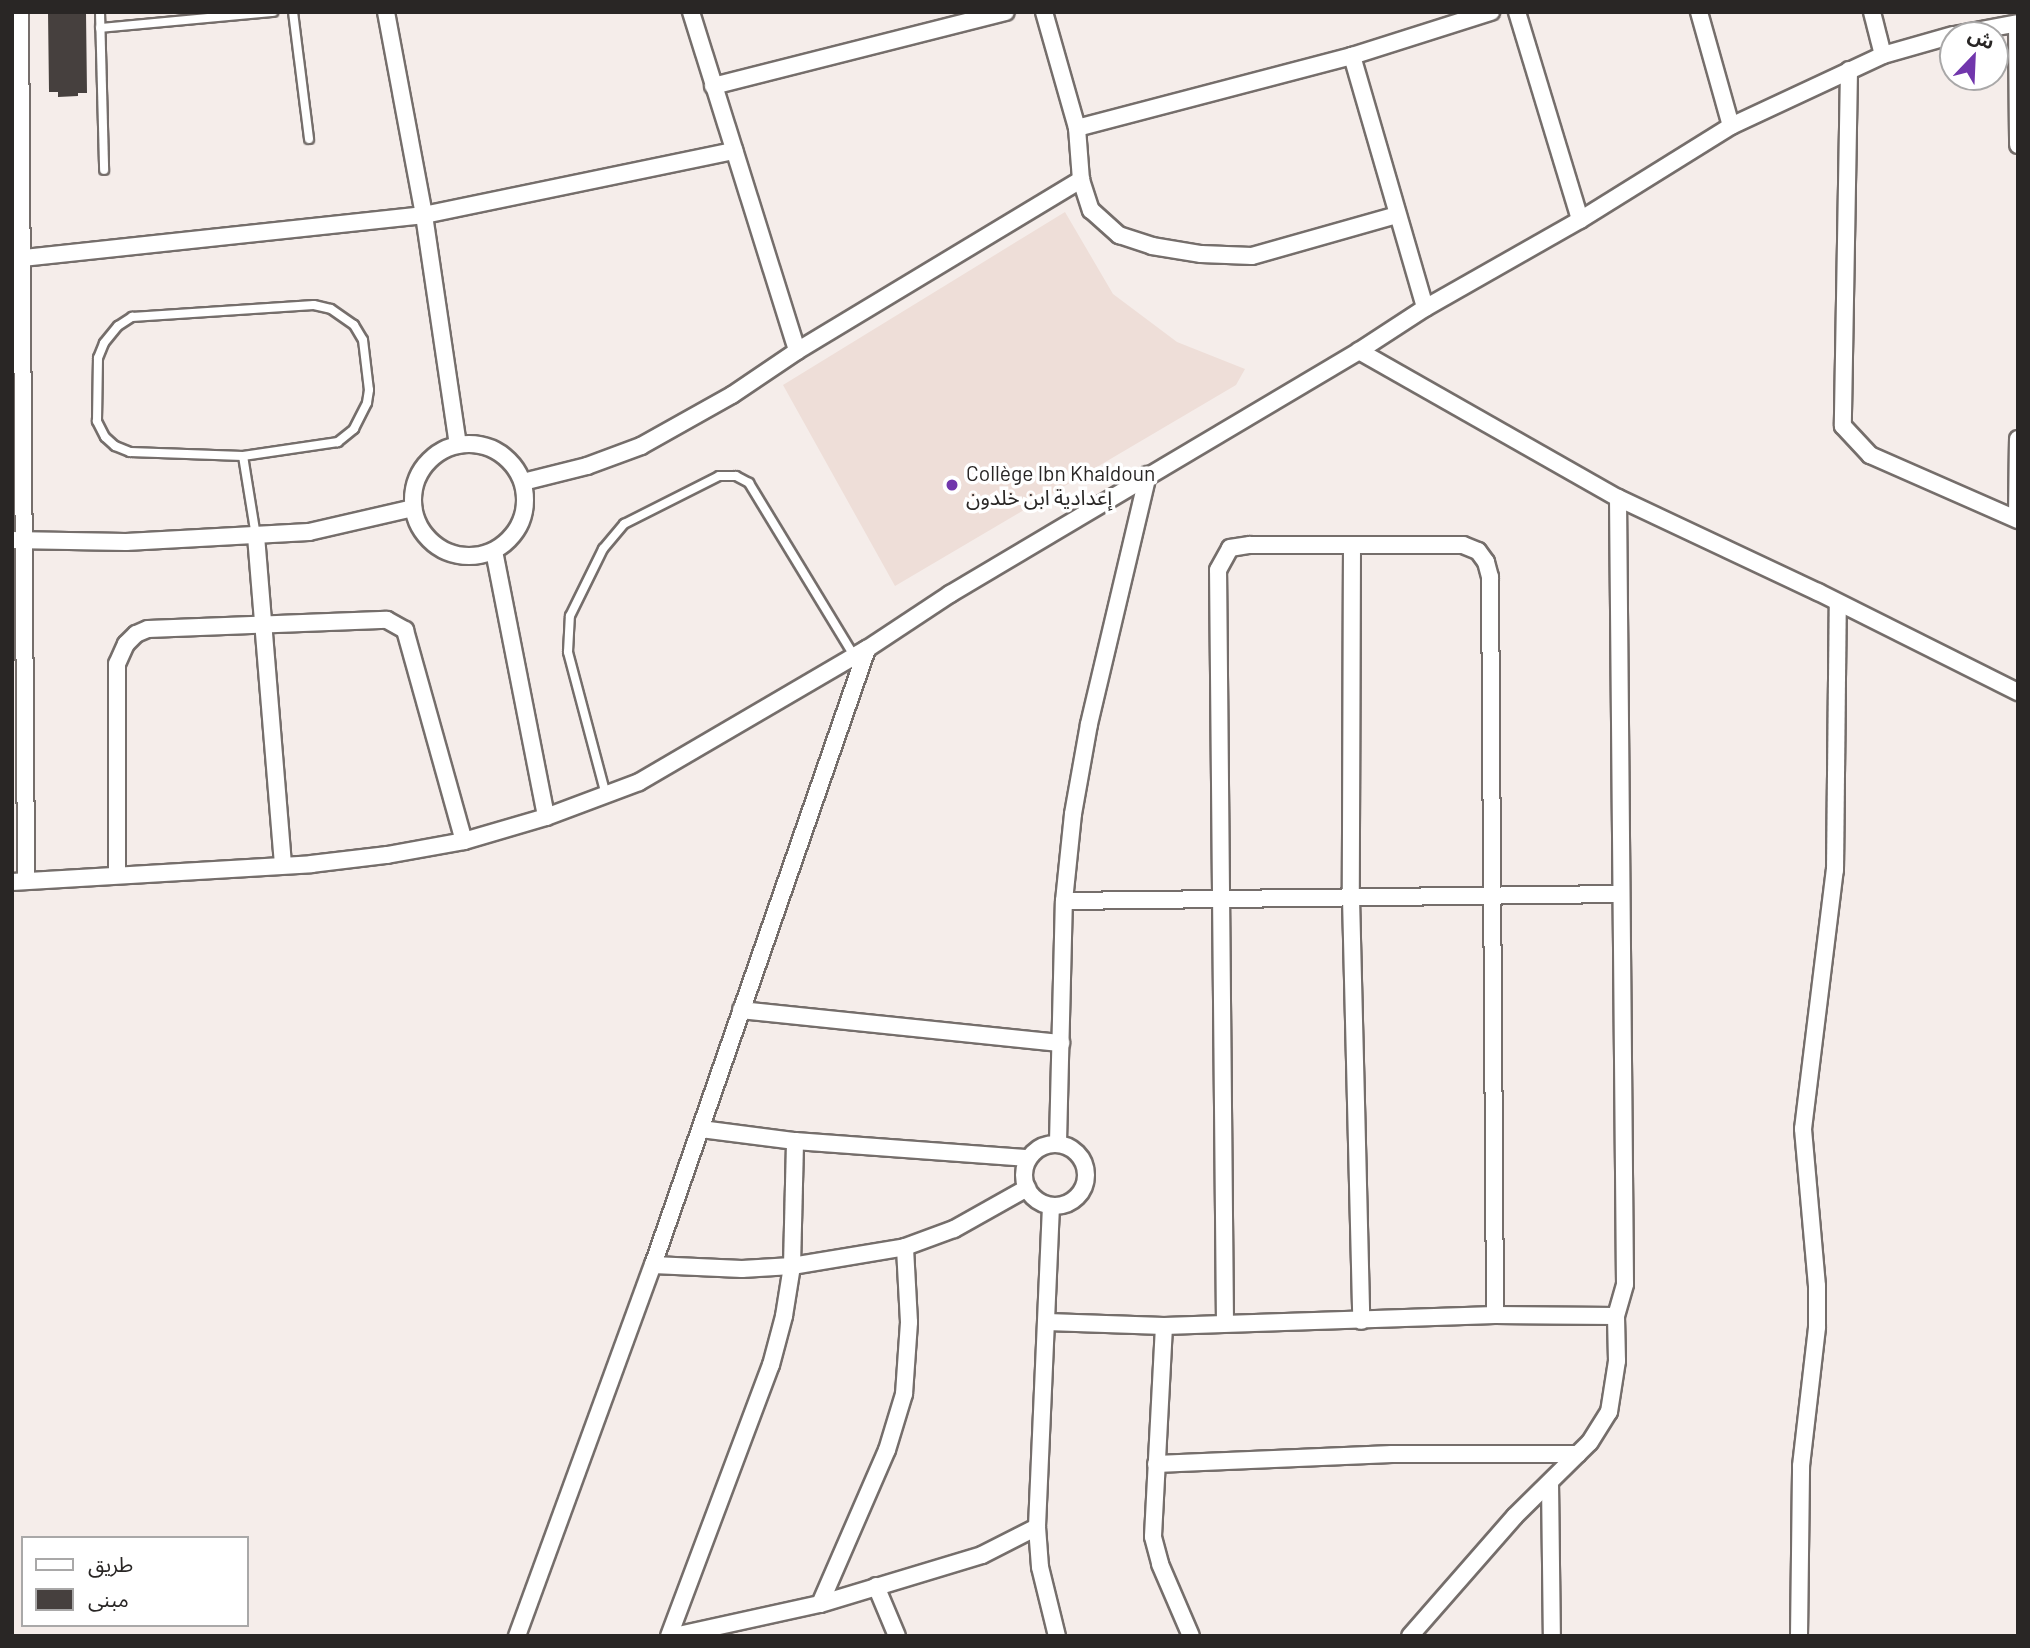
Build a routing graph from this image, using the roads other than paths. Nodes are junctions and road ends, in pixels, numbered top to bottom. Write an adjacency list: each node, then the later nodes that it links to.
1 (20, 12): 30 (street)
2 (100, 12): 14 (lane)
3 (272, 12): 14 (lane)
4 (293, 12): 22 (lane)
5 (386, 12): 27 (street)
6 (691, 12): 19 (street)
7 (1006, 12): 19 (street)
8 (1044, 12): 21 (street)
9 (1491, 12): 17 (street)
10 (1517, 12): 29 (street)
11 (1699, 12): 20 (street)
12 (1871, 12): 16 (street)
13 (2017, 24): 23 (street)
14 (100, 28): 25 (lane)
15 (1939, 39): 16 (street)
16 (1883, 55): 18 (street)
17 (1352, 56): 21 (street); 28 (street)
18 (1849, 70): 20 (street); 42 (street)
19 (713, 86): 24 (street)
20 (1731, 127): 29 (street)
21 (1076, 128): 26 (street)
22 (309, 139)
23 (2018, 145)
24 (734, 151): 27 (street); 32 (street)
25 (104, 170)
26 (1081, 180): 28 (street); 32 (street)
27 (424, 215): 30 (street); 35 (street)
28 (1397, 215): 31 (street)
29 (1580, 220): 31 (street)
30 (23, 258): 44 (street)
31 (1426, 308): 33 (street)
32 (797, 351): 39 (street)
33 (1359, 351): 37 (street); 40 (street)
34 (2018, 439): 38 (street)
35 (458, 444): 39 (street); 41 (street)
36 (243, 456): 36 (lane); 43 (lane)
37 (1148, 475): 49 (street); 60 (street)
38 (2017, 477): 42 (street)
39 (523, 482): 46 (street)
40 (1618, 498): 47 (street); 57 (street)
41 (413, 508): 43 (street); 46 (street)
42 (2017, 519)
43 (256, 536): 44 (street); 48 (street)
44 (19, 540): 56 (street)
45 (1352, 545): 58 (street); 59 (street); 61 (street)
46 (494, 551): 52 (street)
47 (1838, 604): 50 (street); 92 (street)
48 (265, 627): 53 (street); 54 (street); 55 (street)
49 (861, 653): 51 (street); 51 (lane); 62 (street)
50 (2018, 692)
51 (606, 795): 52 (street)
52 (546, 817): 53 (street)
53 (464, 841): 54 (street)
54 (283, 865): 55 (street)
55 (117, 874): 56 (street)
56 (19, 882)
57 (1621, 894): 58 (street); 74 (street)
58 (1494, 896): 59 (street); 73 (street)
59 (1351, 898): 61 (street); 75 (street)
60 (1064, 901): 61 (street); 63 (street)
61 (1223, 902): 77 (street)
62 (741, 1010): 63 (street); 64 (street)
63 (1061, 1043): 66 (street)
64 (701, 1129): 65 (street); 71 (street)
65 (795, 1141): 67 (street); 72 (street)
66 (1058, 1142): 67 (street); 69 (street)
67 (1028, 1158): 68 (street)
68 (1027, 1188): 69 (street); 70 (street)
69 (1051, 1206): 76 (street)
70 (905, 1247): 72 (street); 84 (street)
71 (653, 1265): 72 (street); 85 (street)
72 (792, 1266): 86 (street)
73 (1495, 1315): 74 (street); 75 (street)
74 (1616, 1316): 79 (street)
75 (1361, 1321): 77 (street)
76 (1047, 1322): 78 (street); 82 (street)
77 (1226, 1323): 78 (street)
78 (1164, 1326): 80 (street)
79 (1578, 1454): 80 (street); 81 (street)
80 (1156, 1464): 89 (street)
81 (1550, 1482): 90 (street); 91 (street)
82 (1037, 1527): 83 (street); 88 (street)
83 (876, 1586): 84 (street); 87 (street)
84 (820, 1604): 86 (street)
85 (517, 1636)
86 (671, 1636)
87 (897, 1636)
88 (1057, 1636)
89 (1191, 1636)
90 (1410, 1636)
91 (1552, 1636)
92 (1799, 1636)

